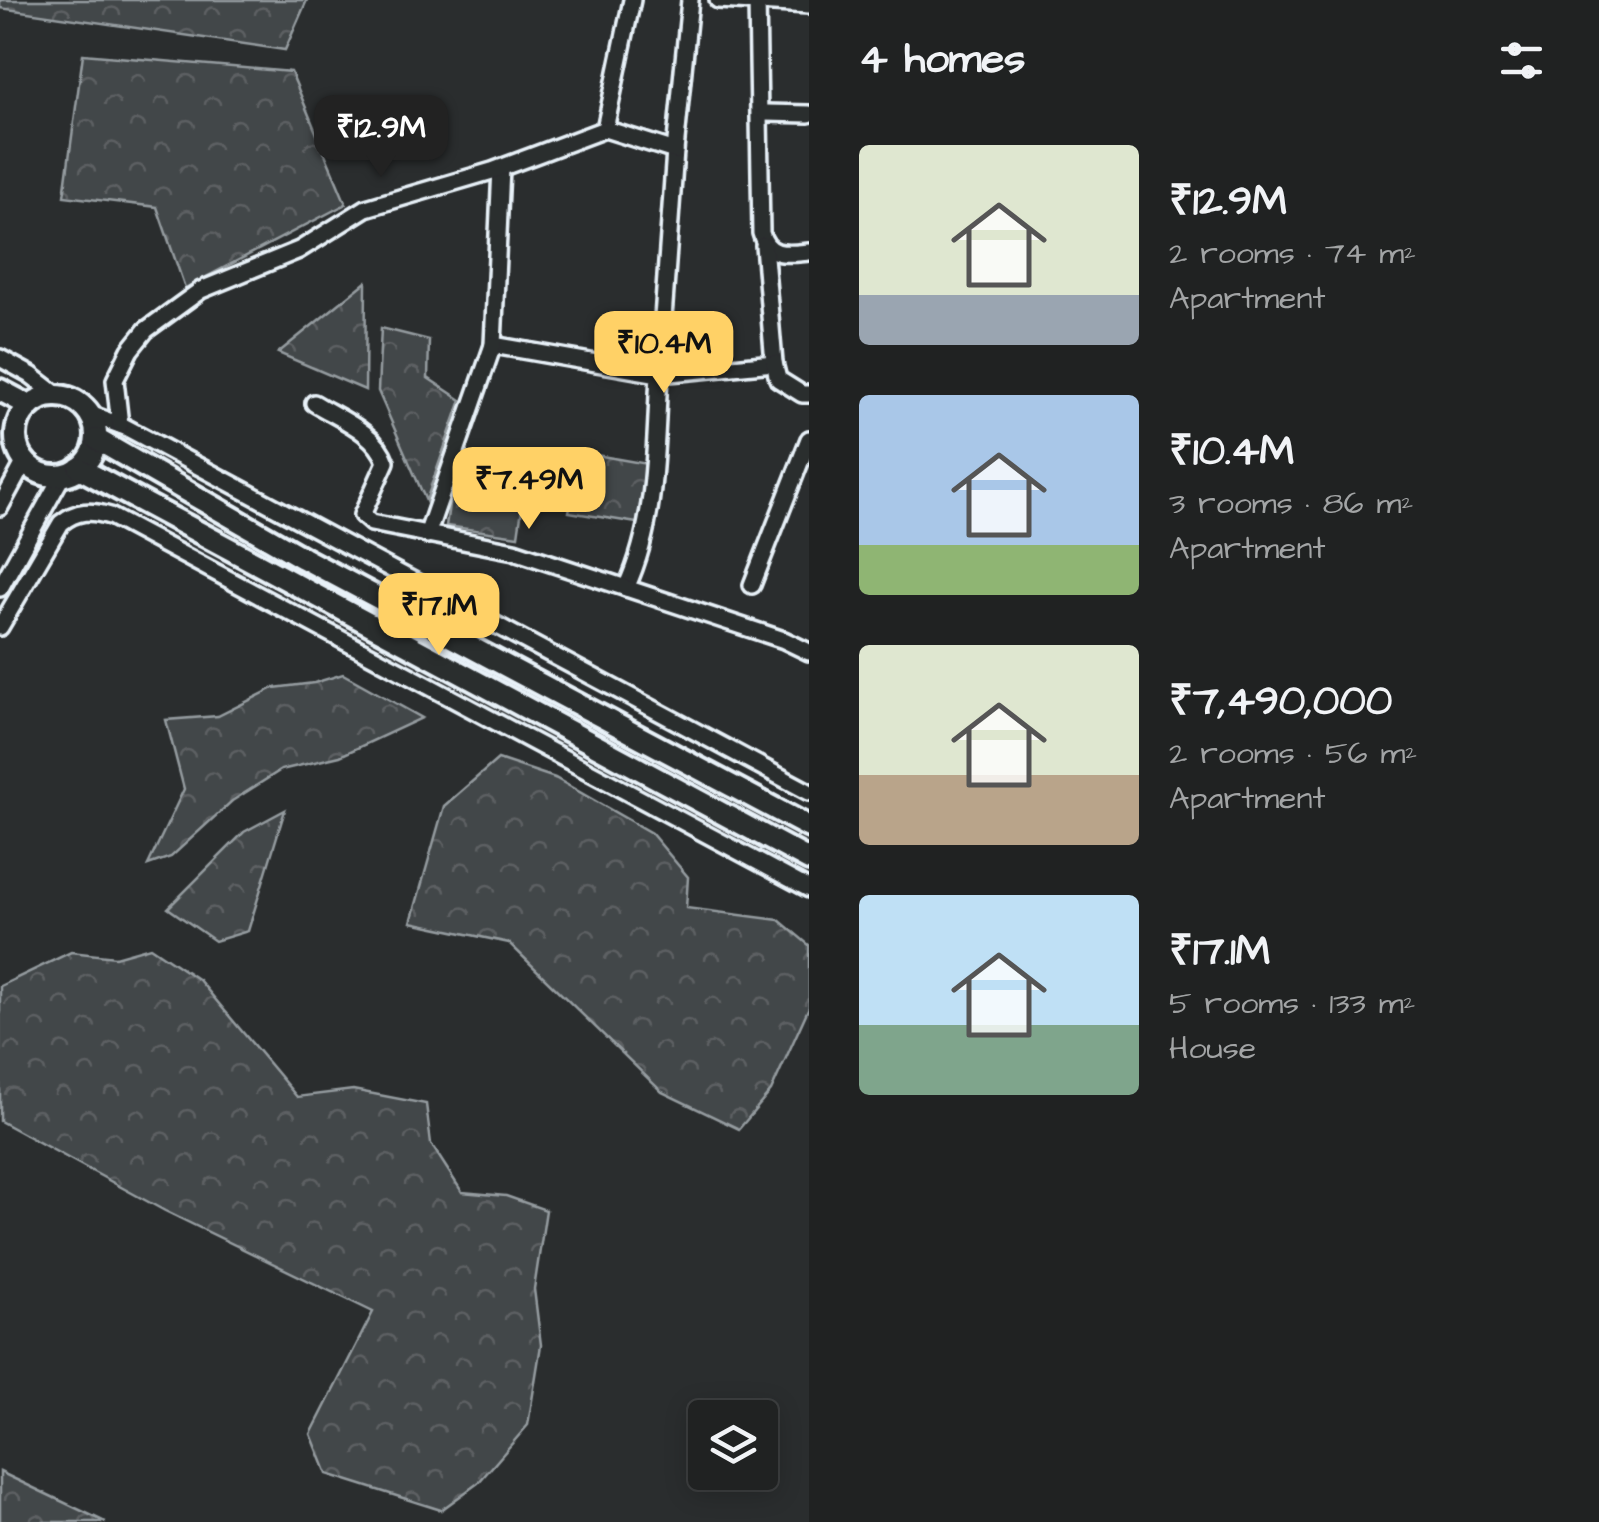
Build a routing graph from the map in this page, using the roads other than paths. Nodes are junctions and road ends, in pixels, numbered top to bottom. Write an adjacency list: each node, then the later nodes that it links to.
1 (632, 0): 8 (street)
2 (690, 0): 9 (street)
3 (718, 0): 4 (street)
4 (757, 2): 5 (street); 11 (street)
5 (809, 5)
6 (765, 113): 7 (street)
7 (809, 114)
8 (605, 129): 9 (street); 10 (street)
9 (675, 151): 16 (street)
10 (502, 168): 13 (street); 23 (street)
11 (764, 245): 12 (street); 15 (street)
12 (809, 252)
13 (492, 345): 16 (street); 30 (street)
14 (0, 358): 19 (street)
15 (774, 363): 16 (street); 18 (street)
16 (659, 374): 33 (street)
17 (0, 390): 21 (street)
18 (809, 394)
19 (58, 396): 21 (street); 22 (street)
20 (314, 403): 30 (street)
21 (30, 406): 24 (street)
22 (90, 414): 23 (street); 25 (street)
23 (120, 425): 36 (street)
24 (8, 431): 27 (street)
25 (96, 439): 28 (street); 37 (street)
26 (809, 439): 31 (street)
27 (24, 461): 28 (street); 29 (street)
28 (70, 472): 32 (street); 38 (street)
29 (0, 507)
30 (427, 535): 33 (street)
31 (752, 585)
32 (0, 588)
33 (626, 588): 35 (street)
34 (0, 627): 39 (street)
35 (809, 652)
36 (809, 792)
37 (809, 826)
38 (809, 860)
39 (809, 889)

